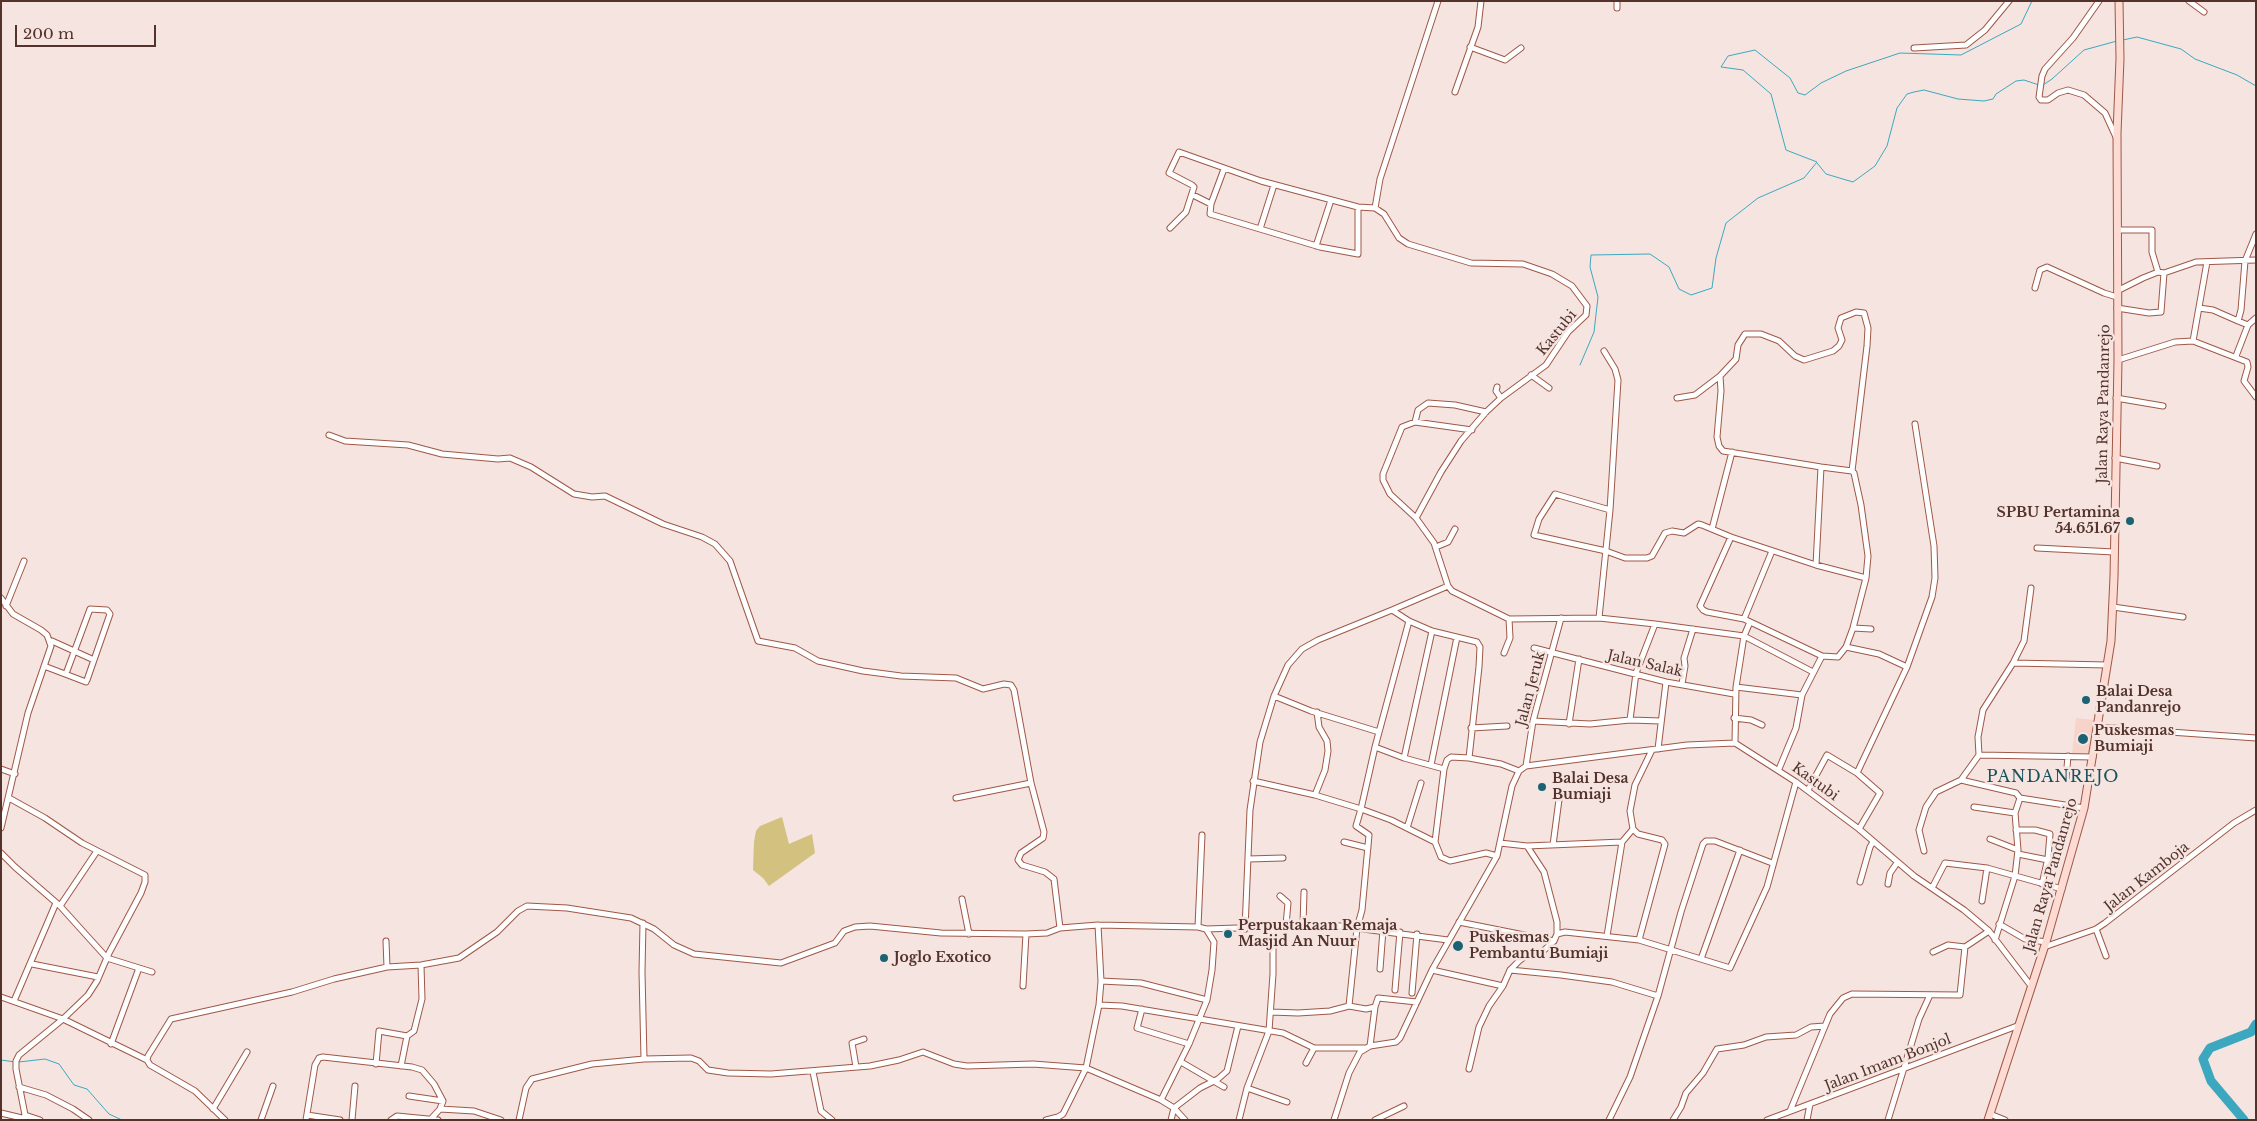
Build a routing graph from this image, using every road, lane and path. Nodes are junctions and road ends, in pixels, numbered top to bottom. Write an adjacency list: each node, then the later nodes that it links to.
1 (1438, 1): 21 (street)
2 (1481, 1): 10 (street)
3 (1617, 1): 8 (street)
4 (2009, 1): 12 (street)
5 (2099, 1): 14 (street)
6 (2119, 1): 14 (main road, Jalan Raya Pandanrejo)
7 (2189, 1): 9 (street)
8 (1618, 8)
9 (2204, 12)
10 (1470, 47): 11 (street); 13 (street)
11 (1521, 48)
12 (1914, 48)
13 (1456, 92)
14 (2117, 138): 24 (main road, Jalan Raya Pandanrejo)
15 (1224, 169): 16 (street); 17 (street); 19 (street)
16 (1274, 185): 18 (street); 23 (street)
17 (1193, 195): 19 (street); 22 (street)
18 (1331, 200): 20 (street); 26 (street)
19 (1212, 204): 23 (street)
20 (1358, 207): 21 (street); 26 (street)
21 (1375, 208): 42 (street, Kastubi)
22 (1170, 228)
23 (1260, 229): 26 (street)
24 (2117, 230): 30 (street); 32 (main road, Jalan Raya Pandanrejo)
25 (2256, 234): 28 (street)
26 (1316, 246)
27 (2256, 260): 28 (street)
28 (2245, 261): 29 (street); 36 (street)
29 (2207, 262): 30 (street); 34 (street)
30 (2161, 273): 32 (street); 33 (street)
31 (2035, 288): 32 (street)
32 (2117, 294): 33 (main road, Jalan Raya Pandanrejo)
33 (2118, 308): 41 (main road, Jalan Raya Pandanrejo)
34 (2199, 308): 36 (street); 38 (street)
35 (2256, 318): 37 (street)
36 (2238, 321): 37 (street)
37 (2248, 325): 40 (street)
38 (2193, 341): 40 (street); 41 (street)
39 (1604, 351): 61 (street)
40 (2236, 356): 46 (street)
41 (2118, 360): 49 (main road, Jalan Raya Pandanrejo)
42 (1531, 375): 45 (street); 47 (street, Kastubi)
43 (1720, 376): 48 (street); 56 (street); 60 (street)
44 (1497, 387): 47 (street)
45 (1549, 388)
46 (2256, 397)
47 (1501, 398): 51 (street, Kastubi)
48 (1677, 398)
49 (2116, 398): 50 (street); 57 (main road, Jalan Raya Pandanrejo)
50 (2163, 406)
51 (1486, 412): 52 (street); 54 (street, Kastubi)
52 (1416, 422): 54 (street); 62 (street)
53 (1915, 424): 106 (street)
54 (1472, 430): 62 (street, Kastubi)
55 (329, 435): 148 (street)
56 (1732, 452): 59 (street); 64 (street)
57 (2115, 458): 58 (street); 70 (main road, Jalan Raya Pandanrejo)
58 (2157, 466)
59 (1821, 468): 60 (street); 72 (street)
60 (1852, 471): 73 (street)
61 (1610, 510): 68 (street); 68 (street)
62 (1416, 518): 66 (street)
63 (1455, 529): 66 (street)
64 (1712, 529): 65 (street); 68 (street)
65 (1731, 537): 69 (street); 84 (street)
66 (1436, 547): 74 (street)
67 (2037, 548): 70 (street)
68 (1606, 551): 83 (street)
69 (1772, 551): 72 (street); 84 (street)
70 (2114, 552): 78 (main road, Jalan Raya Pandanrejo)
71 (24, 561): 77 (street)
72 (1816, 565): 73 (street)
73 (1866, 578): 88 (street)
74 (1448, 586): 79 (street); 81 (street)
75 (2031, 588): 103 (street)
76 (1, 598): 77 (street)
77 (6, 606): 105 (street)
78 (2113, 607): 80 (street); 104 (main road, Jalan Raya Pandanrejo)
79 (1392, 610): 85 (street); 115 (street)
80 (2183, 617)
81 (1510, 618): 82 (street); 98 (street)
82 (1561, 618): 83 (street); 99 (street, Jalan Jeruk)
83 (1599, 618): 87 (street)
84 (1744, 619): 86 (street)
85 (1410, 622): 91 (street); 126 (street)
86 (1750, 622): 92 (street); 100 (street)
87 (1655, 624): 89 (street); 109 (street)
88 (1854, 628): 90 (street); 95 (street)
89 (1693, 629): 92 (street); 111 (street)
90 (1871, 629)
91 (1432, 631): 93 (street); 134 (street)
92 (1744, 636): 108 (street); 112 (street)
93 (1457, 638): 125 (street); 136 (street)
94 (52, 642): 97 (street)
95 (1846, 647): 100 (street); 106 (street)
96 (1534, 648): 99 (street, Jalan Salak)
97 (74, 651): 102 (street); 102 (street); 107 (street)
98 (1504, 653)
99 (1552, 653): 101 (street, Jalan Salak); 119 (street, Jalan Jeruk)
100 (1822, 656): 108 (street)
101 (1579, 659): 109 (street, Jalan Salak); 121 (street)
102 (94, 660): 105 (street)
103 (2013, 663): 104 (street); 131 (street)
104 (2107, 665): 124 (main road, Jalan Raya Pandanrejo)
105 (44, 666): 143 (street)
106 (1906, 667): 142 (street)
107 (67, 671)
108 (1813, 672): 114 (street)
109 (1636, 674): 110 (street, Jalan Salak); 118 (street)
110 (1666, 682): 111 (street, Jalan Salak); 120 (street)
111 (1682, 684): 113 (street, Jalan Salak)
112 (1736, 688): 113 (street); 114 (street)
113 (1734, 694): 117 (street)
114 (1802, 695): 140 (street)
115 (1274, 696): 116 (street); 146 (street)
116 (1317, 712): 126 (street); 152 (street)
117 (1734, 718): 122 (street); 128 (street)
118 (1630, 720): 120 (street); 121 (street)
119 (1533, 721): 121 (street); 137 (street, Jalan Jeruk)
120 (1661, 721): 130 (street)
121 (1569, 724)
122 (1762, 725)
123 (1507, 726): 125 (street)
124 (2098, 726): 127 (street); 133 (main road, Jalan Raya Pandanrejo)
125 (1471, 728): 135 (street)
126 (1379, 732): 129 (street)
127 (2256, 738)
128 (1735, 743): 130 (street); 140 (street, Kastubi)
129 (1374, 747): 134 (street); 158 (street)
130 (1655, 750): 137 (street); 163 (street)
131 (1979, 755): 132 (street); 145 (street)
132 (2068, 756): 133 (street); 144 (street)
133 (2093, 757): 157 (main road, Jalan Raya Pandanrejo)
134 (1404, 758): 136 (street)
135 (1469, 758): 139 (street); 141 (street)
136 (1431, 765): 139 (street)
137 (1526, 766): 141 (street)
138 (1, 769): 143 (street)
139 (1444, 769): 169 (street)
140 (1779, 770): 147 (street, Kastubi)
141 (1519, 771): 172 (street)
142 (1857, 773): 150 (street); 164 (street)
143 (15, 774): 153 (street)
144 (2066, 779)
145 (1961, 780): 155 (street); 178 (street)
146 (1253, 781): 152 (street); 183 (street)
147 (1796, 782): 150 (street, Kastubi); 186 (street)
148 (1030, 783): 154 (street); 207 (street)
149 (1421, 783): 162 (street)
150 (1808, 790): 164 (street, Kastubi)
151 (1560, 792): 173 (street)
152 (1315, 795): 158 (street)
153 (9, 798): 161 (street); 177 (street)
154 (956, 798)
155 (2020, 798): 157 (street); 160 (street)
156 (1974, 807): 160 (street)
157 (2084, 808): 193 (main road, Jalan Raya Pandanrejo)
158 (1361, 809): 162 (street); 175 (street)
159 (2256, 810): 211 (street, Jalan Kamboja)
160 (2015, 813): 165 (street)
161 (1, 828)
162 (1407, 828): 169 (street)
163 (1633, 829): 170 (street); 222 (street)
164 (1859, 829): 171 (street, Kastubi)
165 (2016, 830): 179 (street); 184 (street)
166 (1202, 835): 206 (street)
167 (1990, 839): 179 (street)
168 (1344, 842): 175 (street)
169 (1435, 842): 181 (street)
170 (1622, 842): 173 (street); 219 (street)
171 (1873, 842): 185 (street, Kastubi); 189 (street)
172 (1500, 843): 174 (street); 181 (street)
173 (1553, 845): 174 (street)
174 (1527, 846): 218 (street)
175 (1368, 848): 208 (street)
176 (1740, 850): 186 (street); 227 (street); 231 (street)
177 (97, 851): 198 (street); 230 (street)
178 (1924, 851)
179 (2018, 852): 184 (street); 188 (street)
180 (1, 853): 198 (street)
181 (1497, 856): 199 (street)
182 (1283, 858): 183 (street)
183 (1248, 859): 210 (street)
184 (2048, 860): 191 (street)
185 (1897, 862): 190 (street); 192 (street, Kastubi)
186 (1772, 863): 231 (street)
187 (1987, 868): 188 (street); 192 (street); 197 (street)
188 (2015, 876): 191 (street); 202 (street)
189 (1860, 882)
190 (1888, 884)
191 (2042, 884): 193 (street)
192 (1932, 888): 214 (street, Kastubi)
193 (2062, 890): 225 (main road, Jalan Raya Pandanrejo)
194 (1304, 892): 201 (street)
195 (1280, 896): 204 (street)
196 (962, 899): 215 (street)
197 (1982, 901)
198 (58, 905): 230 (street); 232 (street)
199 (1459, 922): 221 (street); 224 (street)
200 (643, 923): 215 (street); 233 (street); 271 (street)
201 (1303, 924): 204 (street); 208 (street)
202 (2000, 924): 223 (street); 225 (street)
203 (1098, 925): 206 (street); 207 (street); 241 (street)
204 (1286, 925): 205 (street)
205 (1273, 926): 210 (street); 257 (street)
206 (1198, 927): 209 (street)
207 (1060, 928): 216 (street)
208 (1357, 928): 212 (street); 254 (street)
209 (1206, 929): 210 (street); 250 (street)
210 (1245, 929)
211 (2096, 929): 225 (street, Jalan Kamboja); 229 (street)
212 (1383, 930): 213 (street); 236 (street)
213 (1400, 932): 217 (street); 245 (street)
214 (1989, 932): 223 (street, Kastubi); 226 (street)
215 (969, 934): 216 (street)
216 (1026, 934): 242 (street)
217 (1417, 934): 221 (street); 246 (street)
218 (1556, 934): 219 (street); 224 (street)
219 (1607, 936): 222 (street)
220 (386, 940): 235 (street)
221 (1448, 940): 237 (street)
222 (1638, 940): 227 (street)
223 (1995, 940): 244 (street, Kastubi)
224 (1554, 941): 238 (street)
225 (2045, 945): 244 (main road, Jalan Raya Pandanrejo)
226 (1965, 947): 228 (street); 247 (street)
227 (1669, 950): 231 (street); 248 (street)
228 (1933, 952)
229 (2106, 956)
230 (107, 958): 234 (street); 240 (street)
231 (1701, 960)
232 (32, 964): 240 (street); 251 (street)
233 (421, 966): 235 (street); 264 (street)
234 (139, 968): 239 (street); 266 (street)
235 (387, 968): 272 (street)
236 (1380, 969)
237 (1432, 970): 243 (street); 252 (street)
238 (1510, 970): 243 (street); 248 (street)
239 (152, 972)
240 (98, 977): 258 (street)
241 (1100, 981): 250 (street); 253 (street)
242 (1023, 986)
243 (1503, 986): 280 (street)
244 (2032, 986): 262 (main road, Jalan Raya Pandanrejo)
245 (1395, 990)
246 (1412, 993)
247 (1930, 995): 261 (street); 279 (street)
248 (1658, 996): 322 (street)
249 (1, 997): 251 (street)
250 (1207, 1000): 259 (street)
251 (14, 1001): 258 (street)
252 (1417, 1002): 255 (street); 268 (street)
253 (1099, 1005): 256 (street); 278 (street)
254 (1349, 1006): 255 (street); 257 (street)
255 (1375, 1007): 268 (street)
256 (1142, 1009): 259 (street); 267 (street)
257 (1271, 1012): 263 (street)
258 (63, 1019): 266 (street); 285 (street)
259 (1199, 1020): 260 (street); 267 (street)
260 (1238, 1026): 263 (street); 282 (street)
261 (1825, 1026): 298 (street); 323 (street)
262 (2018, 1026): 279 (street, Jalan Imam Bonjol); 301 (main road, Jalan Raya Pandanrejo)
263 (1269, 1031): 269 (street); 287 (street)
264 (407, 1036): 275 (street); 276 (street)
265 (864, 1039): 277 (street)
266 (111, 1044): 272 (street)
267 (1190, 1044): 273 (street)
268 (1368, 1047): 269 (street); 320 (street)
269 (1314, 1048): 274 (street)
270 (247, 1052): 295 (street)
271 (644, 1059): 281 (street); 313 (street)
272 (147, 1060): 295 (street)
273 (1181, 1062): 282 (street); 289 (street)
274 (1306, 1063)
275 (376, 1064): 276 (street); 300 (street)
276 (401, 1066): 290 (street)
277 (856, 1067): 278 (street); 281 (street)
278 (1086, 1068): 289 (street); 316 (street)
279 (1904, 1068): 292 (street, Jalan Imam Bonjol); 326 (street)
280 (1470, 1069)
281 (813, 1072): 297 (street)
282 (1212, 1082): 286 (street); 294 (street)
283 (273, 1086): 307 (street)
284 (355, 1086): 309 (street)
285 (19, 1087): 302 (street); 305 (street)
286 (1224, 1087)
287 (1247, 1088): 291 (street); 319 (street)
288 (409, 1096): 290 (street)
289 (1161, 1100): 294 (street)
290 (442, 1101): 296 (street)
291 (1287, 1102)
292 (1810, 1104): 298 (street, Jalan Imam Bonjol); 325 (street)
293 (1404, 1106): 321 (street)
294 (1174, 1108): 317 (street); 318 (street)
295 (213, 1109): 306 (street)
296 (440, 1109): 303 (street); 312 (street)
297 (821, 1111): 314 (street); 315 (street)
298 (1790, 1111): 324 (street, Jalan Imam Bonjol)
299 (1, 1113): 302 (street)
300 (306, 1117): 308 (street)
301 (1989, 1117): 327 (street)
302 (25, 1118): 304 (street)
303 (430, 1119): 310 (street); 311 (street)
304 (40, 1120)
305 (89, 1120)
306 (225, 1120)
307 (261, 1120)
308 (340, 1120)
309 (352, 1120)
310 (391, 1120)
311 (438, 1120)
312 (502, 1120)
313 (519, 1120)
314 (822, 1120)
315 (832, 1120)
316 (1046, 1120)
317 (1171, 1120)
318 (1185, 1120)
319 (1239, 1120)
320 (1334, 1120)
321 (1376, 1120)
322 (1609, 1120)
323 (1673, 1120)
324 (1766, 1120)
325 (1807, 1120)
326 (1888, 1120)
327 (2004, 1120)

